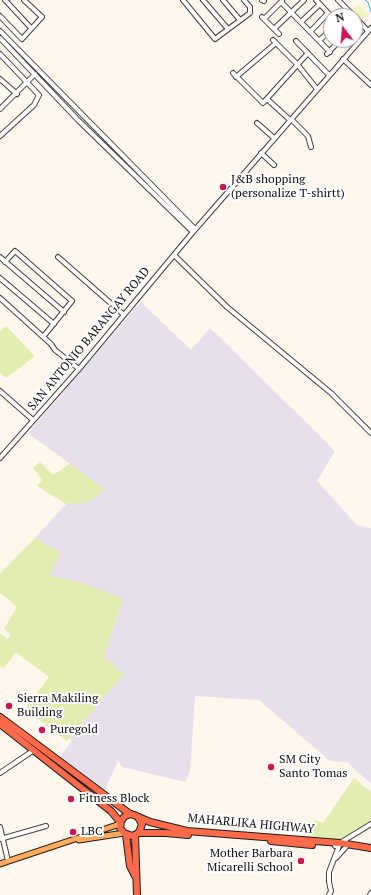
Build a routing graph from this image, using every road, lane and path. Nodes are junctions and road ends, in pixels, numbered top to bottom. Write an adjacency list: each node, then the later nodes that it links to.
1 (5, 0): 21 (street)
2 (24, 0): 21 (street)
3 (203, 0): 22 (street)
4 (223, 0): 18 (street)
5 (244, 0): 18 (street)
6 (295, 0): 13 (street)
7 (304, 0): 13 (street)
8 (316, 0): 12 (street)
9 (338, 0): 15 (street)
10 (185, 1): 22 (street)
11 (282, 1): 16 (street); 23 (street)
12 (320, 4): 14 (street); 20 (street)
13 (299, 5): 16 (street)
14 (324, 8)
15 (346, 8)
16 (291, 12): 20 (street); 23 (street)
17 (0, 16): 21 (street)
18 (240, 20): 22 (street)
19 (323, 21): 26 (street)
20 (300, 22): 26 (street)
21 (31, 28)
22 (228, 29)
23 (274, 29): 27 (street)
24 (370, 30): 39 (street, SAN ANTONIO BARANGAY ROAD)
25 (0, 31): 41 (street)
26 (310, 32): 32 (street)
27 (279, 34)
28 (323, 37): 32 (street)
29 (0, 38): 42 (street)
30 (272, 40): 33 (street)
31 (296, 41): 37 (street)
32 (319, 41): 34 (street)
33 (276, 43): 40 (street); 49 (street)
34 (323, 46)
35 (324, 48): 36 (street)
36 (333, 48)
37 (308, 53): 40 (street); 43 (street)
38 (0, 54): 45 (street)
39 (343, 59): 43 (street, SAN ANTONIO BARANGAY ROAD); 46 (street)
40 (296, 64): 47 (street); 49 (street)
41 (38, 71): 42 (street); 60 (street)
42 (34, 75): 45 (street); 60 (street)
43 (329, 75): 47 (street, SAN ANTONIO BARANGAY ROAD)
44 (0, 79): 48 (street)
45 (28, 82): 48 (street); 55 (street)
46 (371, 85)
47 (317, 89): 53 (street, SAN ANTONIO BARANGAY ROAD)
48 (17, 94): 51 (street)
49 (267, 99): 53 (street)
50 (0, 102): 51 (street)
51 (4, 106): 52 (street)
52 (0, 109)
53 (290, 119): 56 (street, SAN ANTONIO BARANGAY ROAD); 57 (street)
54 (256, 123): 56 (street)
55 (0, 136)
56 (274, 138): 58 (street, SAN ANTONIO BARANGAY ROAD)
57 (311, 147)
58 (261, 153): 59 (street); 60 (street, SAN ANTONIO BARANGAY ROAD)
59 (274, 165)
60 (194, 231): 61 (street, SAN ANTONIO BARANGAY ROAD)
61 (174, 255): 68 (street, SAN ANTONIO BARANGAY ROAD); 74 (street)
62 (0, 257): 64 (street)
63 (58, 257): 68 (street)
64 (5, 262): 67 (street); 67 (street)
65 (0, 278): 69 (street)
66 (0, 298): 70 (street)
67 (64, 312): 69 (street)
68 (123, 314): 71 (street, SAN ANTONIO BARANGAY ROAD)
69 (54, 324): 70 (street)
70 (43, 337): 71 (street)
71 (79, 369): 73 (street, SAN ANTONIO BARANGAY ROAD)
72 (0, 391): 73 (street)
73 (33, 420): 75 (street, SAN ANTONIO BARANGAY ROAD)
74 (371, 433)
75 (0, 458)
76 (0, 717): 80 (highway)
77 (0, 724): 78 (highway)
78 (34, 750): 79 (street); 82 (highway)
79 (0, 773)
80 (130, 814): 81 (highway); 82 (highway)
81 (138, 817): 87 (highway); 90 (highway, MAHARLIKA HIGHWAY)
82 (120, 823): 86 (highway); 89 (main road)
83 (371, 824): 90 (street)
84 (46, 826): 88 (street)
85 (0, 827): 88 (street)
86 (125, 834): 87 (highway); 89 (main road); 94 (highway)
87 (136, 834): 90 (highway, MAHARLIKA HIGHWAY); 94 (highway)
88 (1, 838): 92 (street)
89 (76, 840): 92 (main road)
90 (340, 846): 91 (highway, MAHARLIKA HIGHWAY); 96 (street)
91 (371, 848)
92 (8, 861): 93 (main road)
93 (0, 864)
94 (135, 876): 95 (highway)
95 (137, 895)
96 (329, 895)

